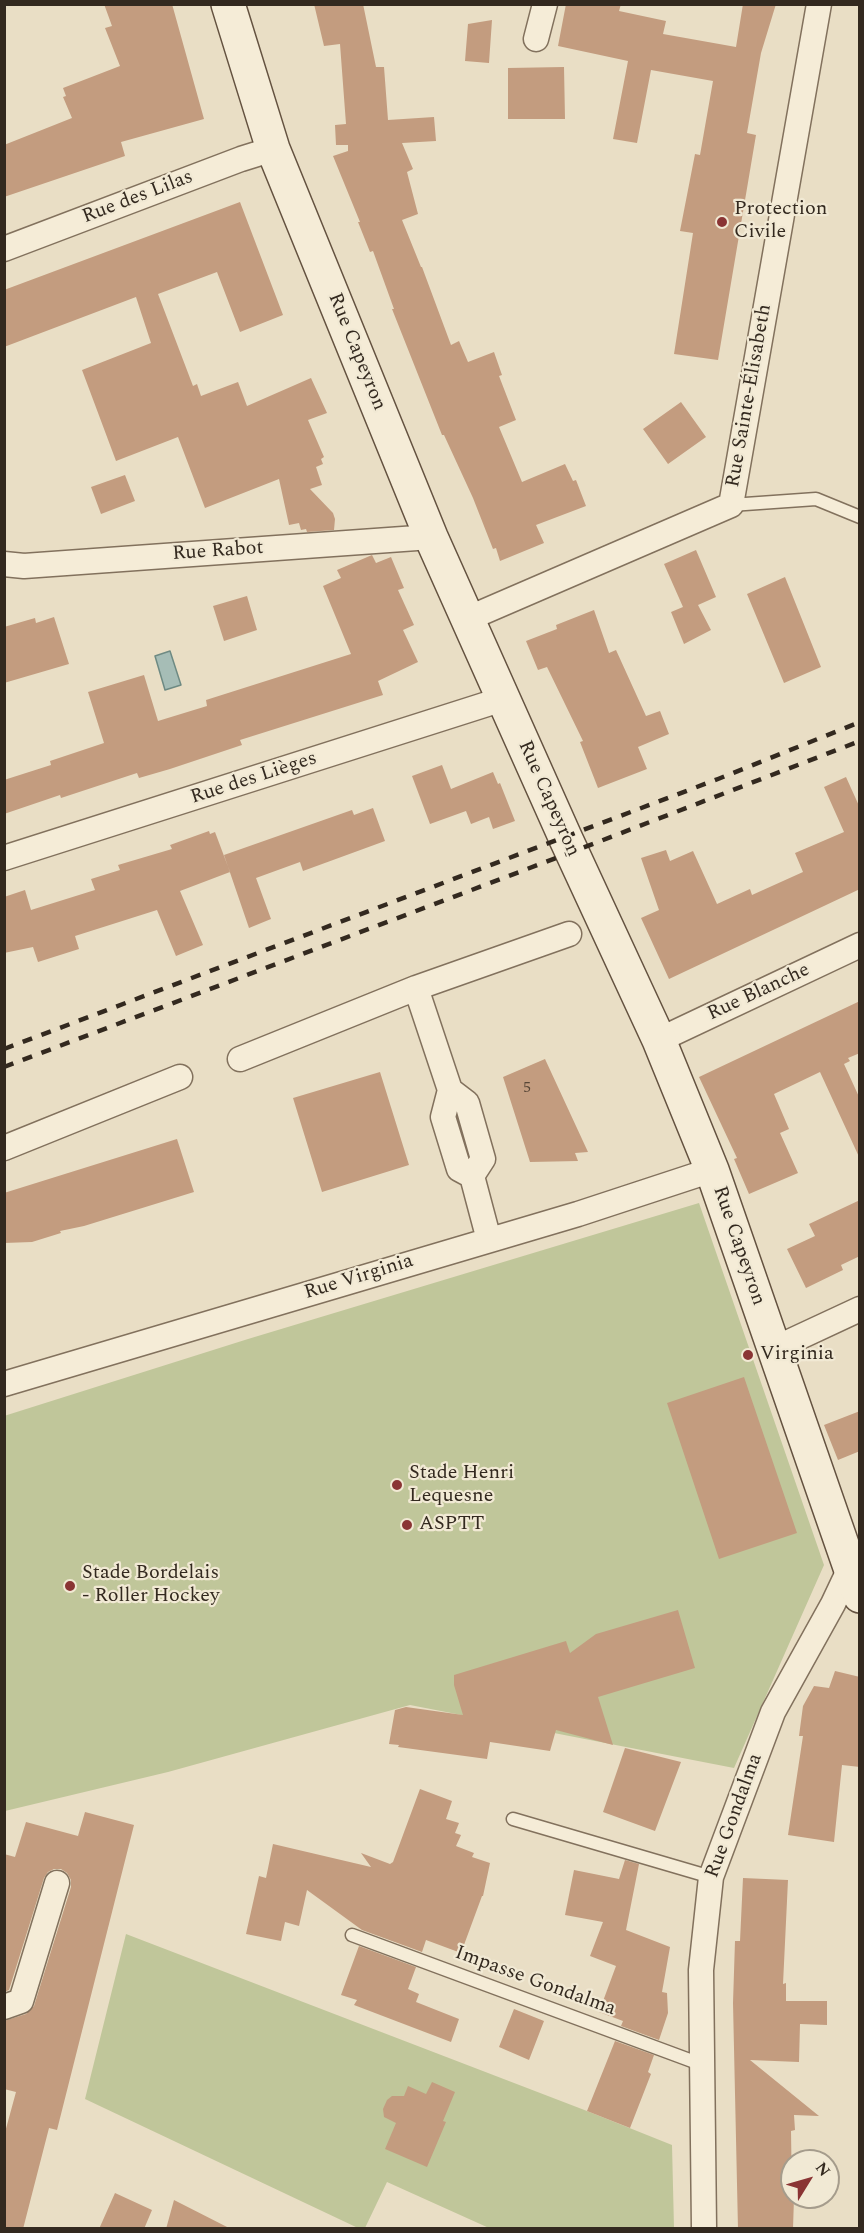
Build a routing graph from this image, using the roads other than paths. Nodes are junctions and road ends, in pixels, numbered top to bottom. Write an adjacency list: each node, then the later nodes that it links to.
1 (228, 4): 5 (street, Rue Capeyron)
2 (545, 4): 4 (street)
3 (819, 4): 7 (street, Rue Sainte-Élisabeth)
4 (536, 39)
5 (273, 149): 6 (street, Rue des Lilas); 9 (street, Rue Capeyron)
6 (4, 249)
7 (731, 505): 8 (lane); 11 (street, Rue Sainte-Élisabeth)
8 (860, 517)
9 (430, 537): 10 (street, Rue Rabot); 11 (street, Rue Capeyron)
10 (4, 564)
11 (467, 619): 12 (street, Rue Capeyron)
12 (503, 699): 13 (street, Rue des Lièges); 17 (street, Rue Capeyron)
13 (4, 858)
14 (568, 934): 16 (street)
15 (860, 945): 17 (street, Rue Blanche)
16 (416, 988): 18 (street); 22 (street)
17 (659, 1040): 21 (street, Rue Capeyron)
18 (240, 1059)
19 (180, 1077): 20 (street)
20 (4, 1148)
21 (712, 1170): 22 (street, Rue Virginia); 24 (street, Rue Capeyron)
22 (489, 1240): 25 (street, Rue Virginia)
23 (860, 1309): 24 (street)
24 (774, 1349): 26 (street, Rue Capeyron)
25 (4, 1384)
26 (855, 1582): 28 (street, Rue Gondalma)
27 (513, 1819): 28 (lane)
28 (711, 1877): 32 (street, Rue Gondalma)
29 (57, 1883): 31 (street)
30 (352, 1935): 32 (lane, Impasse Gondalma)
31 (4, 2007)
32 (703, 2065): 33 (street, Rue Gondalma)
33 (704, 2229)

